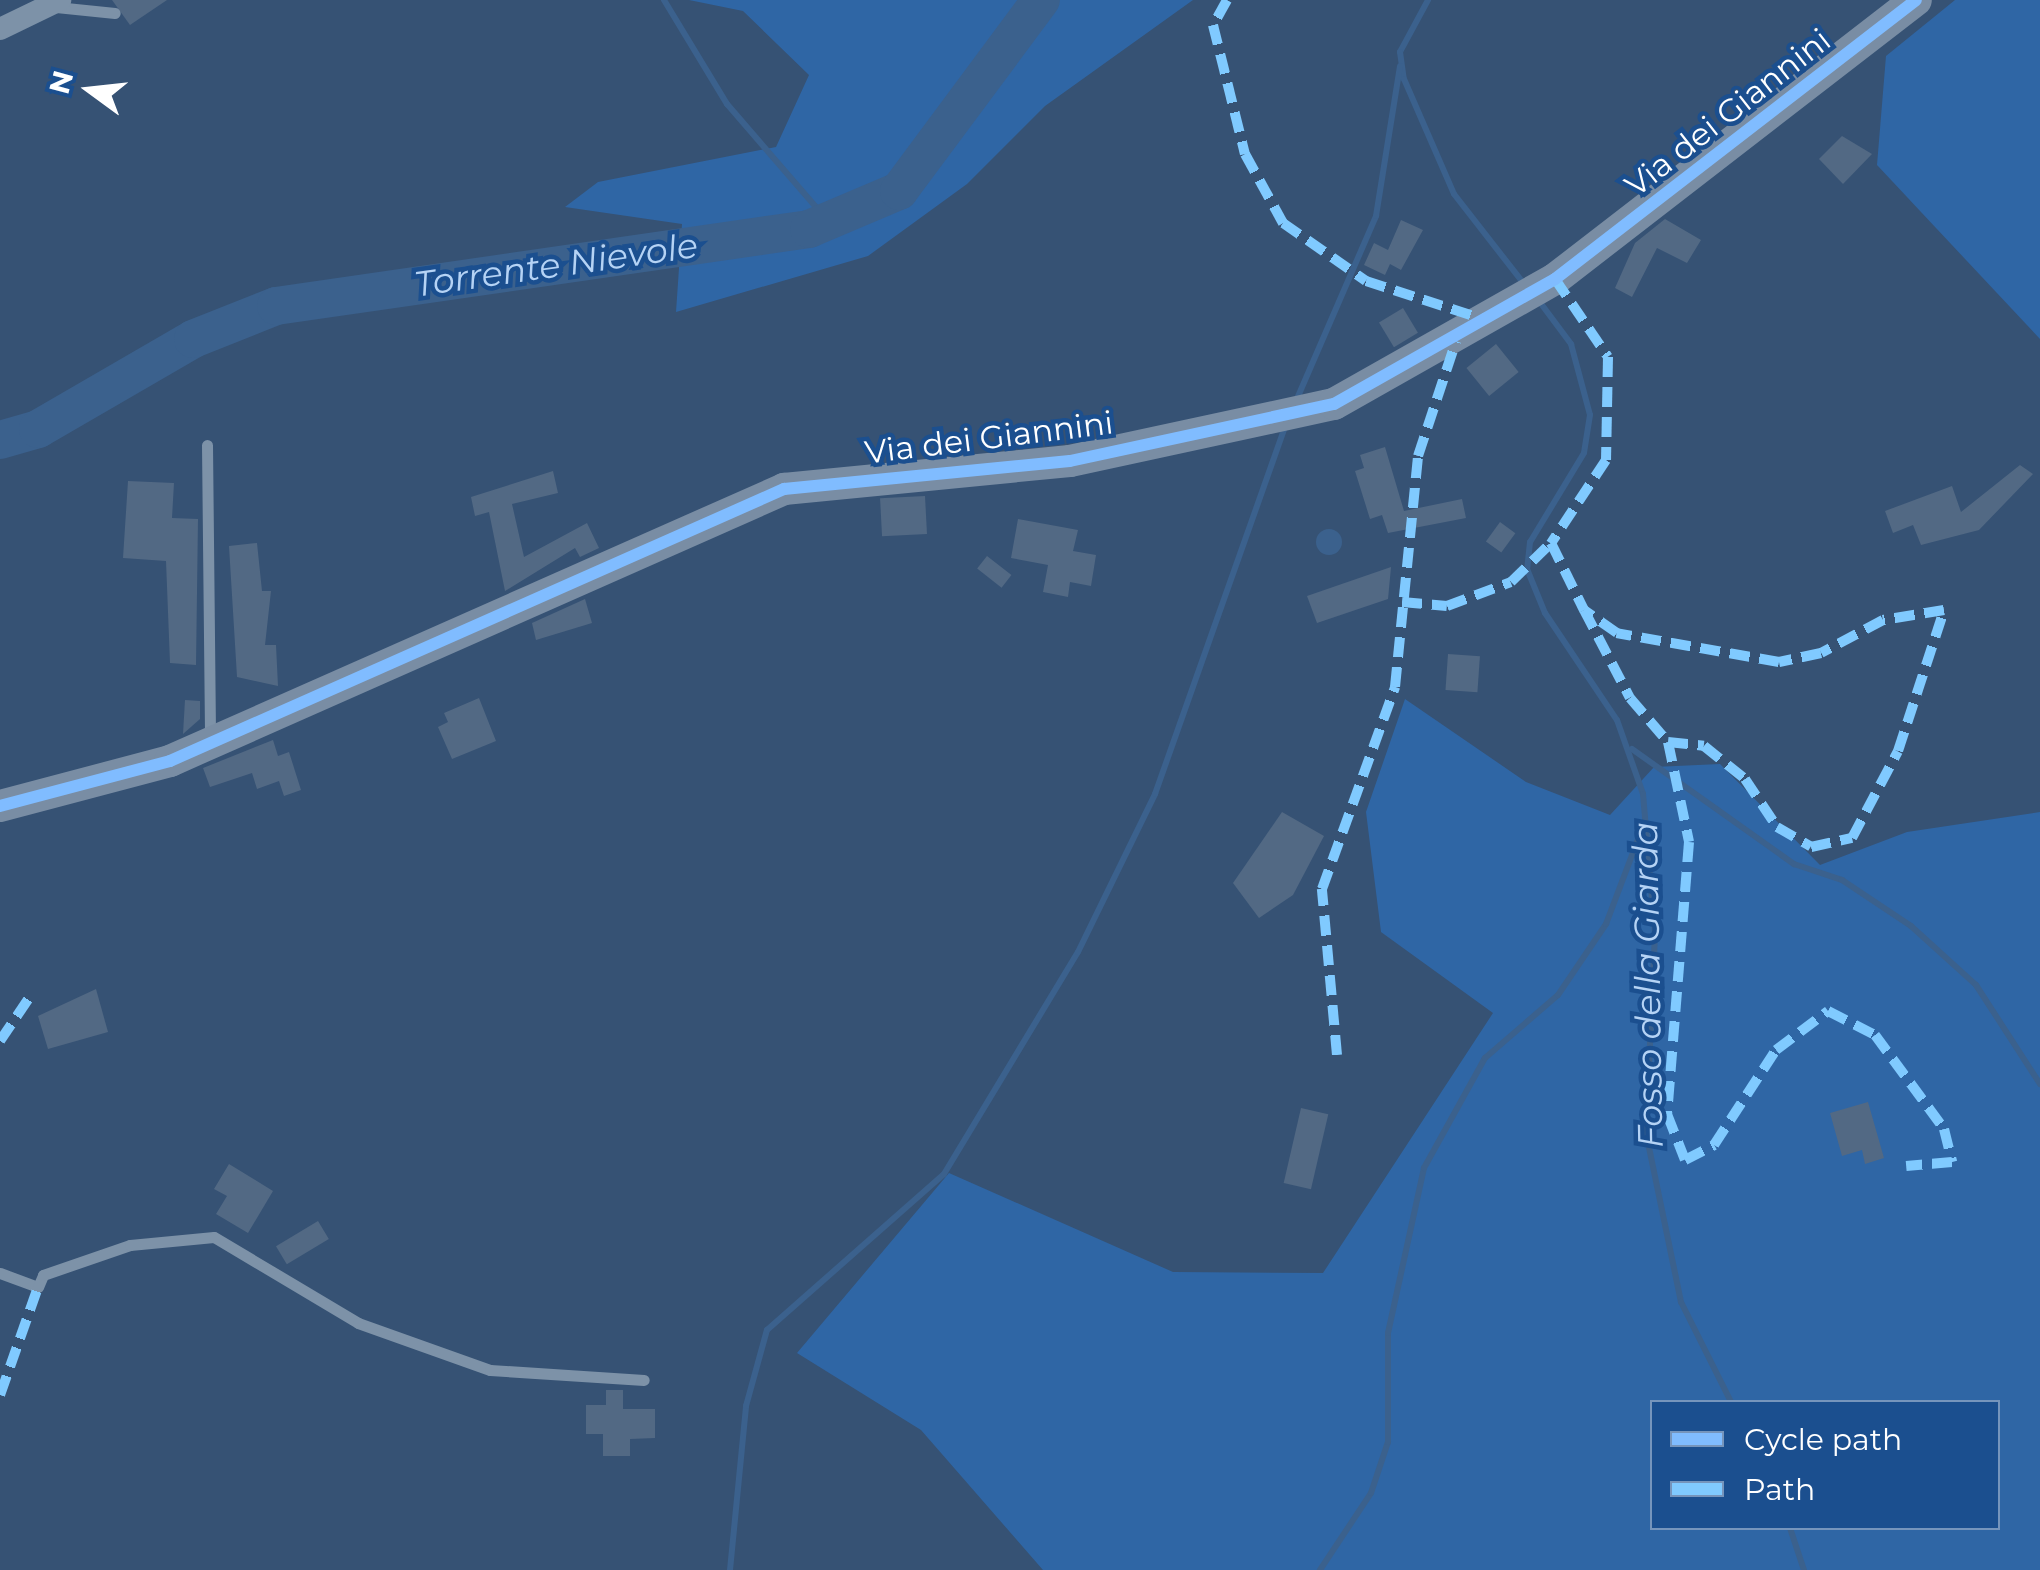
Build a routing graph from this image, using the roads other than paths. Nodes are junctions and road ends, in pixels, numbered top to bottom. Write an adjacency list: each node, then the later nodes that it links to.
1 (1916, 0): 6 (street, Via dei Giannini)
2 (56, 3): 3 (lane); 4 (street)
3 (115, 13)
4 (0, 29)
5 (207, 444): 6 (lane)
6 (210, 744): 7 (street, Via dei Giannini)
7 (0, 806)
8 (0, 1273): 9 (lane)
9 (644, 1380)

